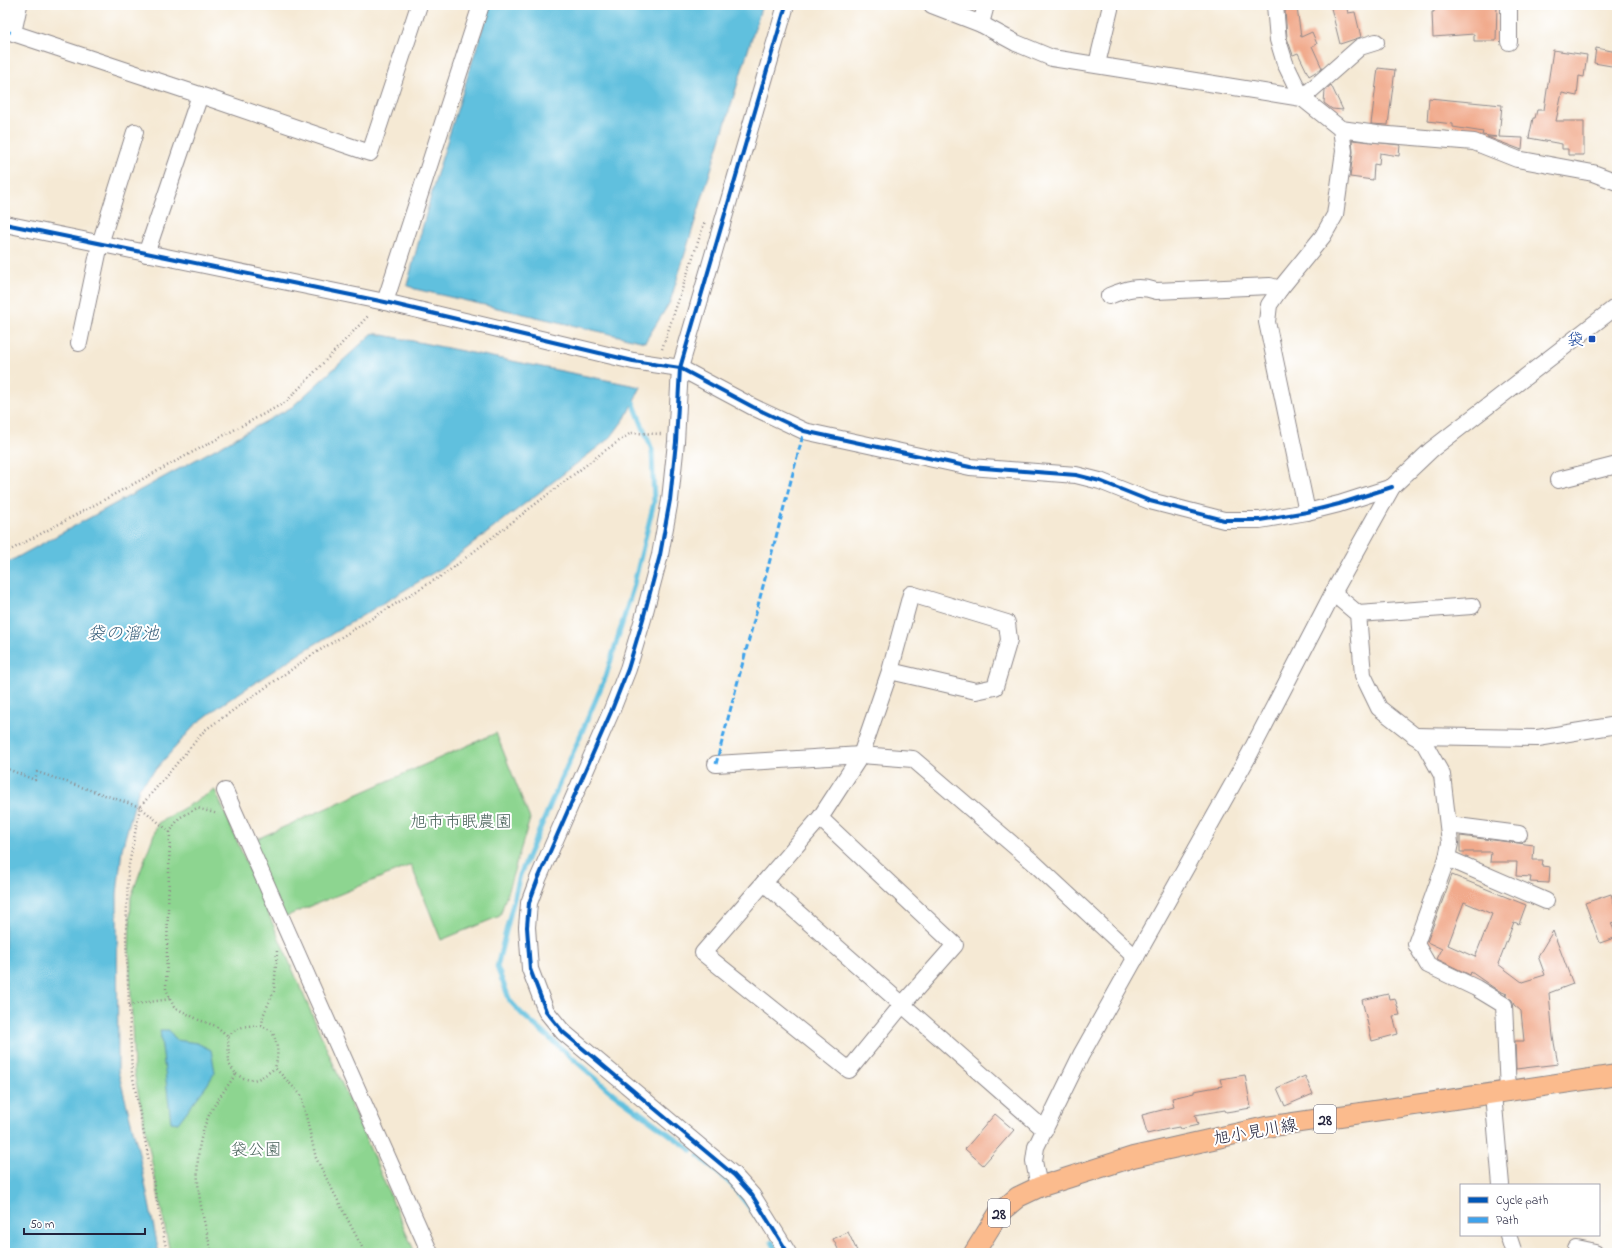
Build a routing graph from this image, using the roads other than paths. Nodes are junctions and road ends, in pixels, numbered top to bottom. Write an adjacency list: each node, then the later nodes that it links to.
1 (19, 5): 14 (street)
2 (419, 5): 14 (street)
3 (481, 5): 24 (street)
4 (786, 5): 27 (street)
5 (932, 5): 10 (street)
6 (986, 5): 10 (street)
7 (1111, 5): 13 (street)
8 (1275, 5): 15 (street)
9 (1509, 5): 12 (street)
10 (980, 24): 13 (street)
11 (1376, 42): 15 (street)
12 (1509, 42)
13 (1097, 64): 15 (street)
14 (200, 94): 21 (street)
15 (1302, 98): 16 (street)
16 (1341, 129): 18 (street); 22 (street)
17 (135, 132): 20 (street)
18 (1617, 182)
19 (5, 224): 20 (street)
20 (100, 244): 21 (street); 26 (street)
21 (146, 254): 24 (street)
22 (1280, 289): 23 (street); 31 (street)
23 (1109, 296)
24 (385, 302): 27 (street)
25 (1617, 306): 30 (street)
26 (79, 343)
27 (680, 368): 31 (street); 57 (street)
28 (1617, 465): 29 (street)
29 (1558, 480)
30 (1392, 487): 31 (street); 32 (street)
31 (1307, 512)
32 (1333, 593): 34 (street); 47 (street)
33 (1472, 606): 34 (street)
34 (1358, 614): 37 (street)
35 (890, 671): 35 (street); 38 (street)
36 (1617, 725): 37 (street)
37 (1414, 736): 42 (street)
38 (861, 754): 39 (street); 41 (street); 47 (street)
39 (716, 764)
40 (225, 791): 56 (street)
41 (820, 818): 45 (street); 48 (street)
42 (1449, 825): 43 (street); 44 (street)
43 (1519, 834)
44 (1447, 858): 46 (street); 50 (street)
45 (764, 883): 48 (street); 48 (street)
46 (1546, 901)
47 (1136, 958): 51 (street)
48 (902, 1005): 51 (street)
49 (1617, 1075): 50 (main road, 旭小見川線 / 28)
50 (1500, 1092): 52 (street); 53 (main road, 旭小見川線 / 28)
51 (1045, 1130): 53 (street)
52 (1501, 1184)
53 (1039, 1187): 58 (main road, 旭小見川線 / 28)
54 (1508, 1236): 59 (street)
55 (1576, 1249): 60 (street)
56 (430, 1253)
57 (788, 1253)
58 (974, 1253)
59 (1514, 1253)
60 (1595, 1253)

